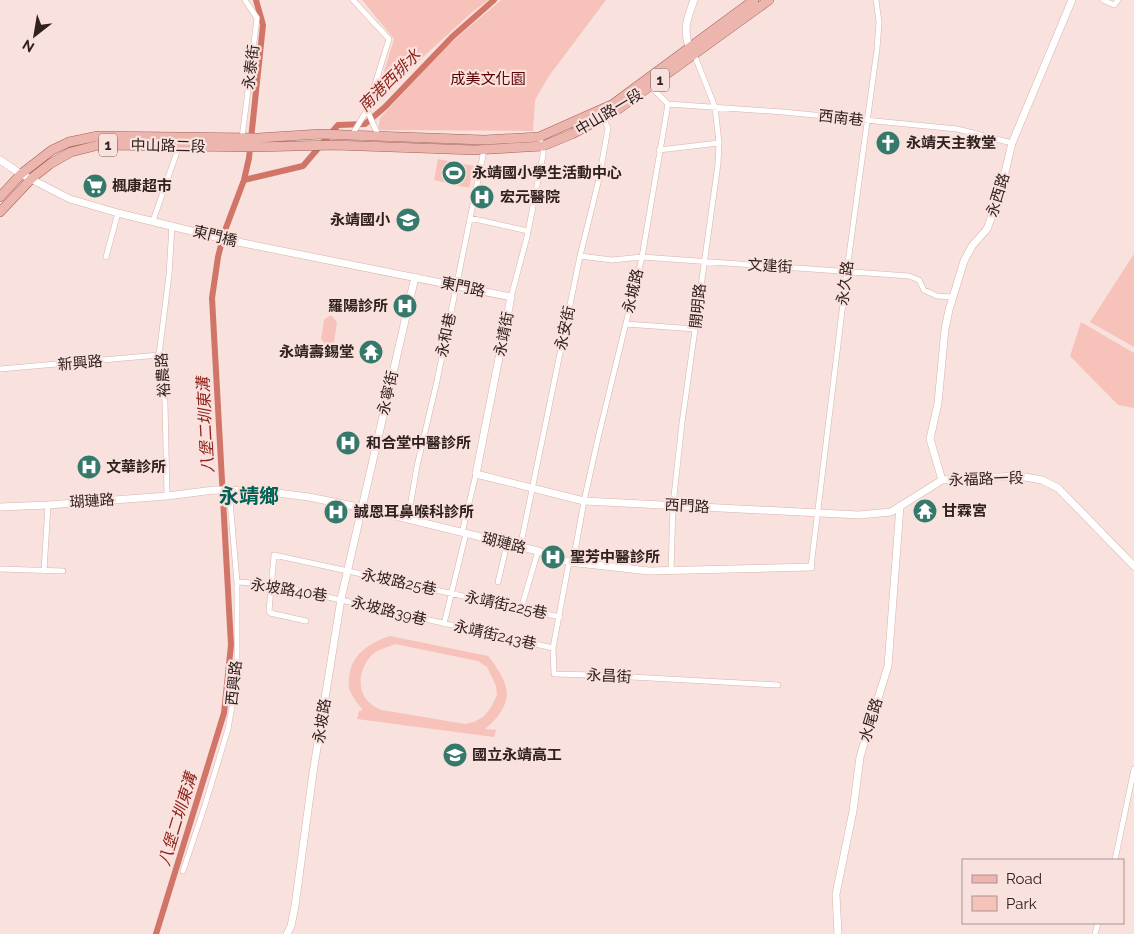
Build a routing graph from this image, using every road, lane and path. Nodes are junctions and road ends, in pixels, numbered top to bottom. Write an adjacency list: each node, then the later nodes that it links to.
1 (245, 0): 20 (street, 永泰街)
2 (353, 0): 14 (street)
3 (694, 0): 10 (street)
4 (754, 0): 10 (main road, 中山路一段 / 1)
5 (769, 0): 10 (main road, 中山路一段 / 1)
6 (876, 0): 16 (street, 永久路)
7 (1072, 0): 23 (street, 永西路)
8 (1103, 0): 9 (street)
9 (1118, 0)
10 (692, 51): 11 (main road, 中山路一段 / 1); 13 (street, 開明路); 15 (main road, 中山路一段 / 1)
11 (651, 87): 12 (street); 15 (main road, 中山路一段 / 1)
12 (668, 104): 13 (street, 西南巷); 27 (street, 永城路)
13 (715, 107): 16 (street, 西南巷); 22 (street, 開明路)
14 (367, 110): 17 (street); 18 (street)
15 (601, 115): 19 (main road, 中山路一段 / 1); 25 (main road, 中山路一段 / 1); 39 (street, 永安街)
16 (867, 120): 23 (street, 西南巷); 42 (street, 永久路)
17 (352, 135): 18 (main road, 1); 21 (main road, 1)
18 (379, 137): 19 (main road, 1)
19 (538, 137): 25 (street)
20 (241, 142): 21 (main road, 1); 24 (main road, 中山路二段 / 1); 29 (main road, 中山路二段 / 1)
21 (257, 142): 26 (main road, 1)
22 (719, 143): 27 (street); 41 (street, 開明路)
23 (1012, 143): 46 (street, 永西路)
24 (179, 146): 30 (main road, 中山路二段 / 1); 35 (street)
25 (543, 146): 26 (main road, 1); 37 (street, 永靖街)
26 (484, 150): 34 (street, 永和巷)
27 (659, 150): 40 (street, 永城路)
28 (0, 160): 29 (street, 東門橋)
29 (21, 174): 30 (street, 東門橋); 31 (main road, 中山路二段 / 1)
30 (32, 178): 32 (main road, 中山路二段 / 1); 33 (street, 東門橋)
31 (0, 197)
32 (0, 212)
33 (118, 213): 35 (street, 東門橋); 38 (street)
34 (470, 218): 37 (street); 44 (street, 永和巷)
35 (153, 221): 36 (street, 東門橋)
36 (172, 225): 43 (street, 東門橋); 49 (street, 裕農路)
37 (528, 231): 45 (street, 永靖街)
38 (106, 256)
39 (580, 256): 40 (street, 文建街); 53 (street, 永安街)
40 (642, 257): 41 (street, 文建街); 47 (street, 永城路)
41 (704, 262): 42 (street, 文建街); 48 (street, 開明路)
42 (847, 270): 46 (street, 文建街); 62 (street, 永久路)
43 (415, 277): 44 (street, 東門路); 61 (street, 永寧街)
44 (457, 286): 45 (street, 東門路); 63 (street, 永和巷)
45 (511, 298): 51 (street, 永靖街)
46 (952, 298): 52 (street, 永西路)
47 (626, 324): 48 (street); 56 (street, 永城路)
48 (696, 329): 58 (street, 開明路)
49 (159, 355): 50 (street, 新興路); 55 (street, 裕農路)
50 (0, 369)
51 (476, 474): 53 (street, 西門路); 64 (street, 永靖街)
52 (942, 480): 59 (street, 永福路一段); 69 (street, 永福路一段)
53 (532, 488): 56 (street, 西門路); 66 (street, 永安街)
54 (229, 489): 55 (street, 瑚璉路); 61 (street, 瑚璉路); 76 (street, 西興路)
55 (167, 496): 57 (street, 瑚璉路)
56 (584, 500): 58 (street, 西門路); 68 (street, 永城路)
57 (48, 505): 60 (street, 瑚璉路); 72 (street)
58 (673, 505): 62 (street, 西門路); 73 (street, 開明路)
59 (900, 506): 62 (street, 西門路); 92 (street, 水尾路)
60 (0, 507)
61 (362, 508): 63 (street, 瑚璉路); 75 (street, 永坡路)
62 (817, 512): 70 (street, 永久路)
63 (408, 519): 64 (street, 瑚璉路)
64 (464, 533): 65 (street, 瑚璉路); 79 (street, 永靖街)
65 (507, 544): 66 (street, 瑚璉路); 77 (street)
66 (520, 548): 67 (street, 瑚璉路)
67 (538, 551): 68 (street, 瑚璉路); 81 (street)
68 (571, 562): 73 (street, 瑚璉路); 82 (street, 永昌街)
69 (1134, 566)
70 (811, 567): 73 (street, 瑚璉路)
71 (0, 570): 72 (street)
72 (44, 570): 74 (street)
73 (671, 570)
74 (63, 571)
75 (347, 571): 78 (street, 永坡路25巷); 79 (street, 永坡路25巷); 80 (street, 永坡路)
76 (237, 582): 78 (street, 永坡路40巷); 90 (street, 西興路)
77 (498, 582)
78 (270, 584): 80 (street, 永坡路40巷); 83 (street)
79 (452, 593): 81 (street, 永靖街225巷); 85 (street, 永靖街)
80 (341, 599): 84 (street, 永坡路39巷); 91 (street, 永坡路)
81 (522, 608): 82 (street, 永靖街225巷)
82 (560, 617): 86 (street, 永昌街)
83 (306, 621)
84 (436, 623): 85 (street, 永靖街243巷)
85 (444, 624): 86 (street, 永靖街243巷)
86 (554, 648): 87 (street, 永昌街)
87 (778, 685)
88 (1134, 769): 89 (street)
89 (1115, 859)
90 (183, 870)
91 (287, 934)
92 (838, 934)

